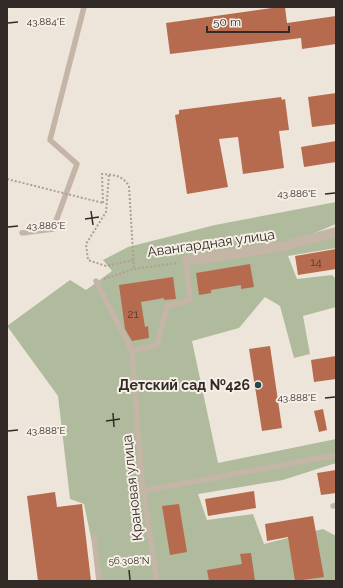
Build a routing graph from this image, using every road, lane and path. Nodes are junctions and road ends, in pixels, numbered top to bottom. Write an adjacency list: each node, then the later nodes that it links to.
1 (84, 7): 5 (lane)
2 (109, 174): 6 (path)
3 (7, 180): 6 (path, bridge)
4 (336, 232): 7 (street, Авангардная улица)
5 (22, 233)
6 (133, 260): 8 (path)
7 (186, 261): 8 (path, Авангардная улица); 10 (lane)
8 (134, 269): 9 (path, Авангардная улица)
9 (96, 281): 10 (lane, Крановая улица)
10 (132, 351): 12 (lane, Крановая улица)
11 (336, 455): 12 (lane)
12 (143, 491): 15 (lane, Крановая улица)
13 (94, 538): 14 (lane)
14 (99, 581)
15 (157, 581)

